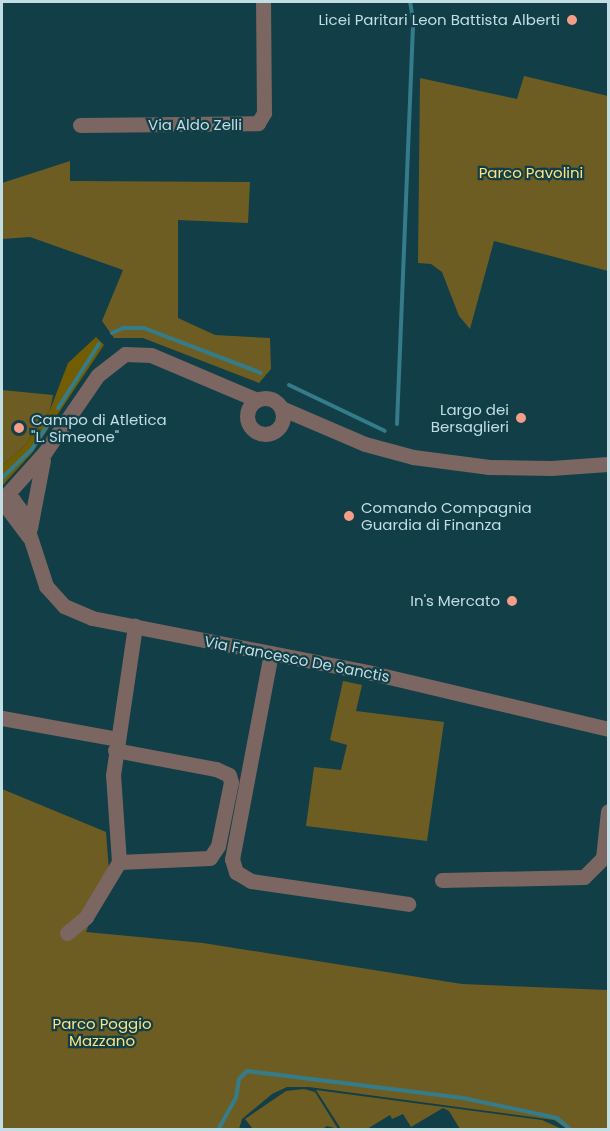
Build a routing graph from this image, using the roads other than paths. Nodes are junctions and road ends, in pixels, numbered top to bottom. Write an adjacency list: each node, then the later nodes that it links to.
1 (264, 2): 2 (street, Via Aldo Zelli)
2 (80, 125)
3 (220, 386): 4 (street); 6 (street); 9 (street)
4 (257, 400): 5 (street); 6 (street)
5 (281, 408): 7 (street); 8 (street)
6 (247, 418): 8 (street)
7 (314, 425): 8 (street); 10 (street)
8 (279, 427)
9 (45, 452): 11 (street); 13 (street, Via Francesco De Sanctis)
10 (609, 464)
11 (3, 499): 13 (street, Via Francesco De Sanctis)
12 (2, 522): 13 (street)
13 (30, 537): 14 (street, Via Francesco De Sanctis)
14 (135, 626): 15 (street, Via Francesco De Sanctis); 18 (street)
15 (271, 653): 17 (street, Via Francesco De Sanctis); 22 (street)
16 (2, 718): 18 (street)
17 (609, 729)
18 (116, 745): 20 (street); 20 (street)
19 (609, 811): 21 (street)
20 (119, 862): 23 (street)
21 (442, 880)
22 (408, 904)
23 (67, 933)

